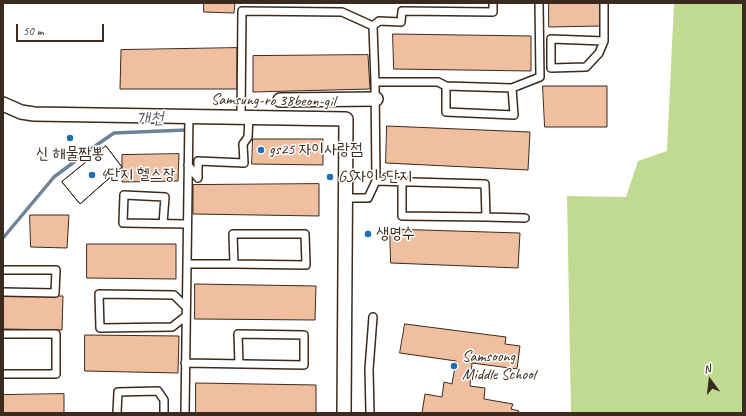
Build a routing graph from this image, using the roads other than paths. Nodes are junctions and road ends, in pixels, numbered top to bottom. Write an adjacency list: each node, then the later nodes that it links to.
1 (493, 3): 4 (lane)
2 (539, 3): 8 (lane)
3 (604, 3): 5 (lane)
4 (373, 26): 6 (lane); 13 (lane)
5 (604, 41): 5 (lane)
6 (375, 82): 7 (lane); 9 (lane)
7 (446, 86): 8 (lane); 8 (lane)
8 (512, 88)
9 (376, 99): 10 (street); 15 (lane)
10 (280, 100)
11 (3, 104): 12 (street, Samsung-ro 38beon-gil)
12 (189, 116): 13 (street, Samsung-ro 38beon-gil); 14 (lane)
13 (245, 117): 14 (lane); 17 (street, Samsung-ro 38beon-gil)
14 (188, 165): 21 (lane)
15 (376, 181): 16 (lane); 17 (lane)
16 (402, 182): 18 (lane); 18 (lane)
17 (346, 198): 36 (street, Samsung-ro 38beon-gil)
18 (486, 217): 19 (lane)
19 (526, 218)
20 (164, 224): 20 (lane); 21 (lane)
21 (187, 224): 22 (lane)
22 (187, 264): 23 (lane); 26 (lane)
23 (234, 264): 23 (lane)
24 (3, 270): 25 (lane)
25 (3, 292)
26 (186, 307): 27 (lane); 27 (lane)
27 (186, 316): 30 (lane)
28 (373, 317): 37 (lane)
29 (3, 334): 32 (lane)
30 (185, 363): 31 (lane); 35 (lane)
31 (238, 364): 31 (lane)
32 (3, 374)
33 (117, 413): 34 (lane)
34 (164, 413)
35 (185, 413)
36 (344, 413)
37 (370, 413)

